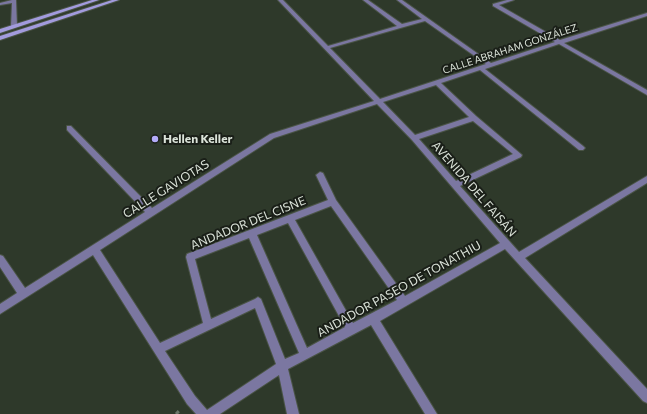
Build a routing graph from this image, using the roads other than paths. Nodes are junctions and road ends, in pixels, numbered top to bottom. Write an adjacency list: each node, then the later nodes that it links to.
1 (14, 0): 8 (street); 11 (street)
2 (97, 0): 11 (street)
3 (117, 0): 14 (street)
4 (280, 0): 16 (street, AVENIDA DEL FAISÁN)
5 (365, 0): 12 (street)
6 (399, 0): 10 (street)
7 (512, 0): 15 (street)
8 (0, 4)
9 (647, 14): 15 (street, CALLE ABRAHAM GONZÁLEZ)
10 (426, 19): 12 (street); 17 (street)
11 (14, 26): 13 (street)
12 (401, 26): 16 (street)
13 (0, 31)
14 (0, 38)
15 (558, 43): 17 (street, CALLE ABRAHAM GONZÁLEZ); 20 (street)
16 (326, 48): 21 (street, AVENIDA DEL FAISÁN)
17 (491, 65): 18 (street, CALLE ABRAHAM GONZÁLEZ)
18 (481, 68): 19 (street, CALLE ABRAHAM GONZÁLEZ); 25 (street)
19 (436, 82): 21 (street, CALLE ABRAHAM GONZÁLEZ); 22 (street)
20 (647, 93)
21 (378, 102): 24 (street, AVENIDA DEL FAISÁN); 30 (street, CALLE GAVIOTAS)
22 (474, 118): 24 (street); 28 (street)
23 (69, 128): 30 (street)
24 (414, 138): 28 (street, AVENIDA DEL FAISÁN)
25 (581, 148)
26 (320, 175): 29 (street)
27 (647, 179): 35 (street)
28 (456, 185): 33 (street, AVENIDA DEL FAISÁN)
29 (333, 202): 31 (street, ANDADOR DEL CISNE); 38 (street)
30 (151, 213): 34 (street, CALLE GAVIOTAS)
31 (290, 219): 32 (street, ANDADOR DEL CISNE); 42 (street)
32 (252, 234): 41 (street, ANDADOR DEL CISNE); 44 (street)
33 (506, 244): 35 (street, AVENIDA DEL FAISÁN); 38 (street, ANDADOR PASEO DE TONATHIU)
34 (94, 249): 37 (street, CALLE GAVIOTAS); 43 (street)
35 (519, 257): 46 (street, AVENIDA DEL FAISÁN)
36 (0, 259): 37 (street)
37 (23, 294): 39 (street, CALLE GAVIOTAS)
38 (404, 302): 40 (street, ANDADOR PASEO DE TONATHIU)
39 (0, 309)
40 (373, 319): 42 (street, ANDADOR PASEO DE TONATHIU); 50 (street)
41 (208, 325): 43 (street); 45 (street)
42 (351, 329): 44 (street, ANDADOR PASEO DE TONATHIU)
43 (158, 349): 47 (street)
44 (304, 356): 45 (street, ANDADOR PASEO DE TONATHIU)
45 (282, 366): 48 (street, ANDADOR PASEO DE TONATHIU); 49 (street)
46 (647, 397)
47 (203, 414)
48 (210, 414)
49 (293, 414)
50 (431, 414)

